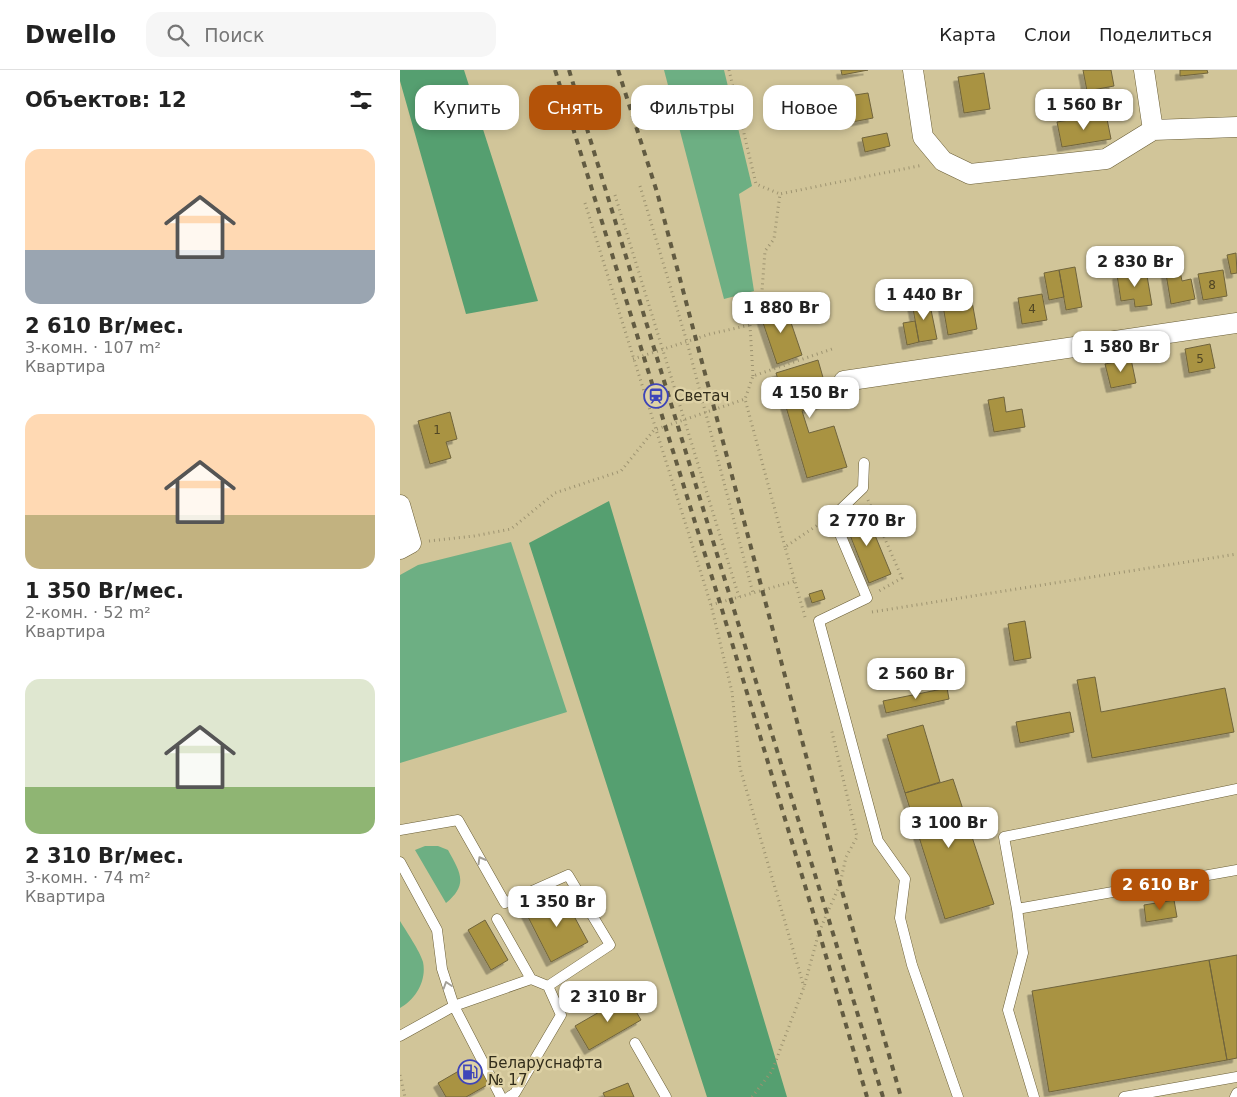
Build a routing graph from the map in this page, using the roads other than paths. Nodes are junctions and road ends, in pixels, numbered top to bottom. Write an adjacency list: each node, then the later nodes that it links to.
1 (913, 70): 4 (street)
2 (1144, 70): 4 (street)
3 (1237, 127): 4 (street)
4 (1154, 130)
5 (1237, 323): 6 (street)
6 (844, 381)
7 (864, 463): 26 (lane)
8 (400, 505): 9 (street)
9 (406, 546)
10 (1237, 789): 14 (lane)
11 (400, 830): 17 (lane, one-way to 11)
12 (400, 862): 18 (lane, one-way to 12)
13 (1237, 870): 14 (lane)
14 (1016, 909): 27 (lane)
15 (497, 919): 16 (lane)
16 (531, 979): 17 (lane); 18 (lane)
17 (548, 986): 24 (lane)
18 (454, 1006): 19 (lane); 23 (lane)
19 (400, 1036)
20 (635, 1042): 25 (lane)
21 (1237, 1078): 28 (lane)
22 (1237, 1093): 29 (lane)
23 (501, 1097)
24 (509, 1097)
25 (666, 1097)
26 (958, 1097)
27 (1034, 1097)
28 (1124, 1097)
29 (1235, 1097)

